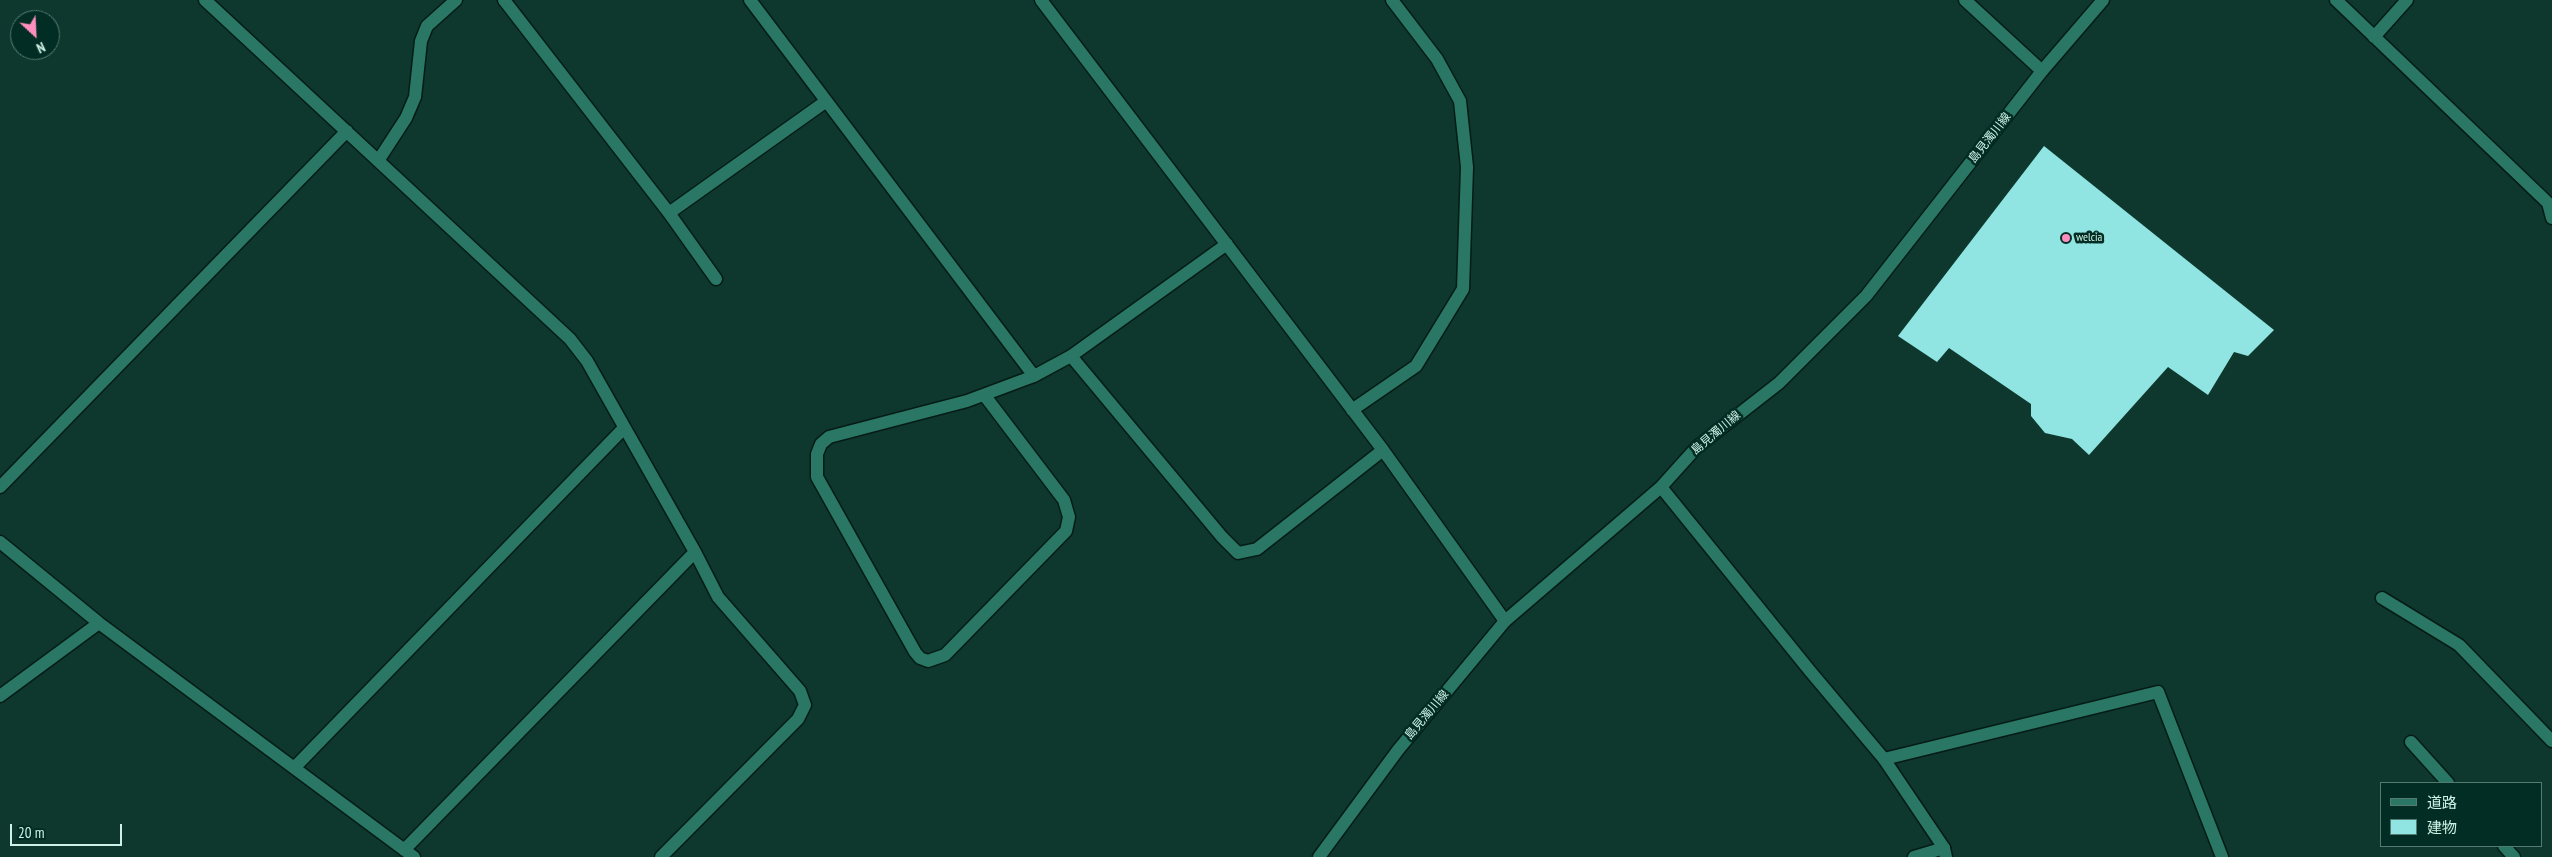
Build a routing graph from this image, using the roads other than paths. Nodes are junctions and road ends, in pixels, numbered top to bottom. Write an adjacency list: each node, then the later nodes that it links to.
1 (205, 0): 14 (street)
2 (456, 0): 15 (street)
3 (504, 0): 17 (street)
4 (750, 0): 13 (street)
5 (1041, 0): 19 (street)
6 (1392, 0): 24 (street)
7 (1965, 0): 12 (street)
8 (2103, 0): 12 (street, 島見濁川線)
9 (2336, 0): 11 (street)
10 (2407, 0): 11 (street)
11 (2374, 37): 16 (street)
12 (2042, 71): 28 (street, 島見濁川線)
13 (826, 102): 17 (street); 22 (street)
14 (347, 131): 15 (street); 27 (street)
15 (378, 161): 25 (street)
16 (2550, 201): 18 (street)
17 (668, 213): 20 (street)
18 (2552, 218)
19 (1227, 244): 21 (street); 24 (street)
20 (716, 279)
21 (1071, 356): 22 (street); 26 (street)
22 (1034, 376): 23 (street)
23 (985, 396): 23 (street)
24 (1352, 410): 26 (street)
25 (624, 428): 30 (street); 38 (street)
26 (1384, 450): 32 (street)
27 (0, 487)
28 (1661, 487): 32 (street, 島見濁川線); 37 (street)
29 (0, 542): 33 (street)
30 (695, 552): 41 (street); 43 (street)
31 (2382, 598): 35 (street)
32 (1505, 621): 44 (street, 島見濁川線)
33 (99, 623): 34 (street); 38 (street)
34 (0, 696)
35 (2552, 741)
36 (2411, 742): 39 (street)
37 (1884, 759): 42 (street); 46 (street)
38 (294, 768): 41 (street)
39 (2447, 782)
40 (2505, 847): 47 (street)
41 (409, 853)
42 (1945, 853): 45 (street)
43 (661, 857)
44 (1319, 857)
45 (1914, 857)
46 (2222, 857)
47 (2514, 857)

